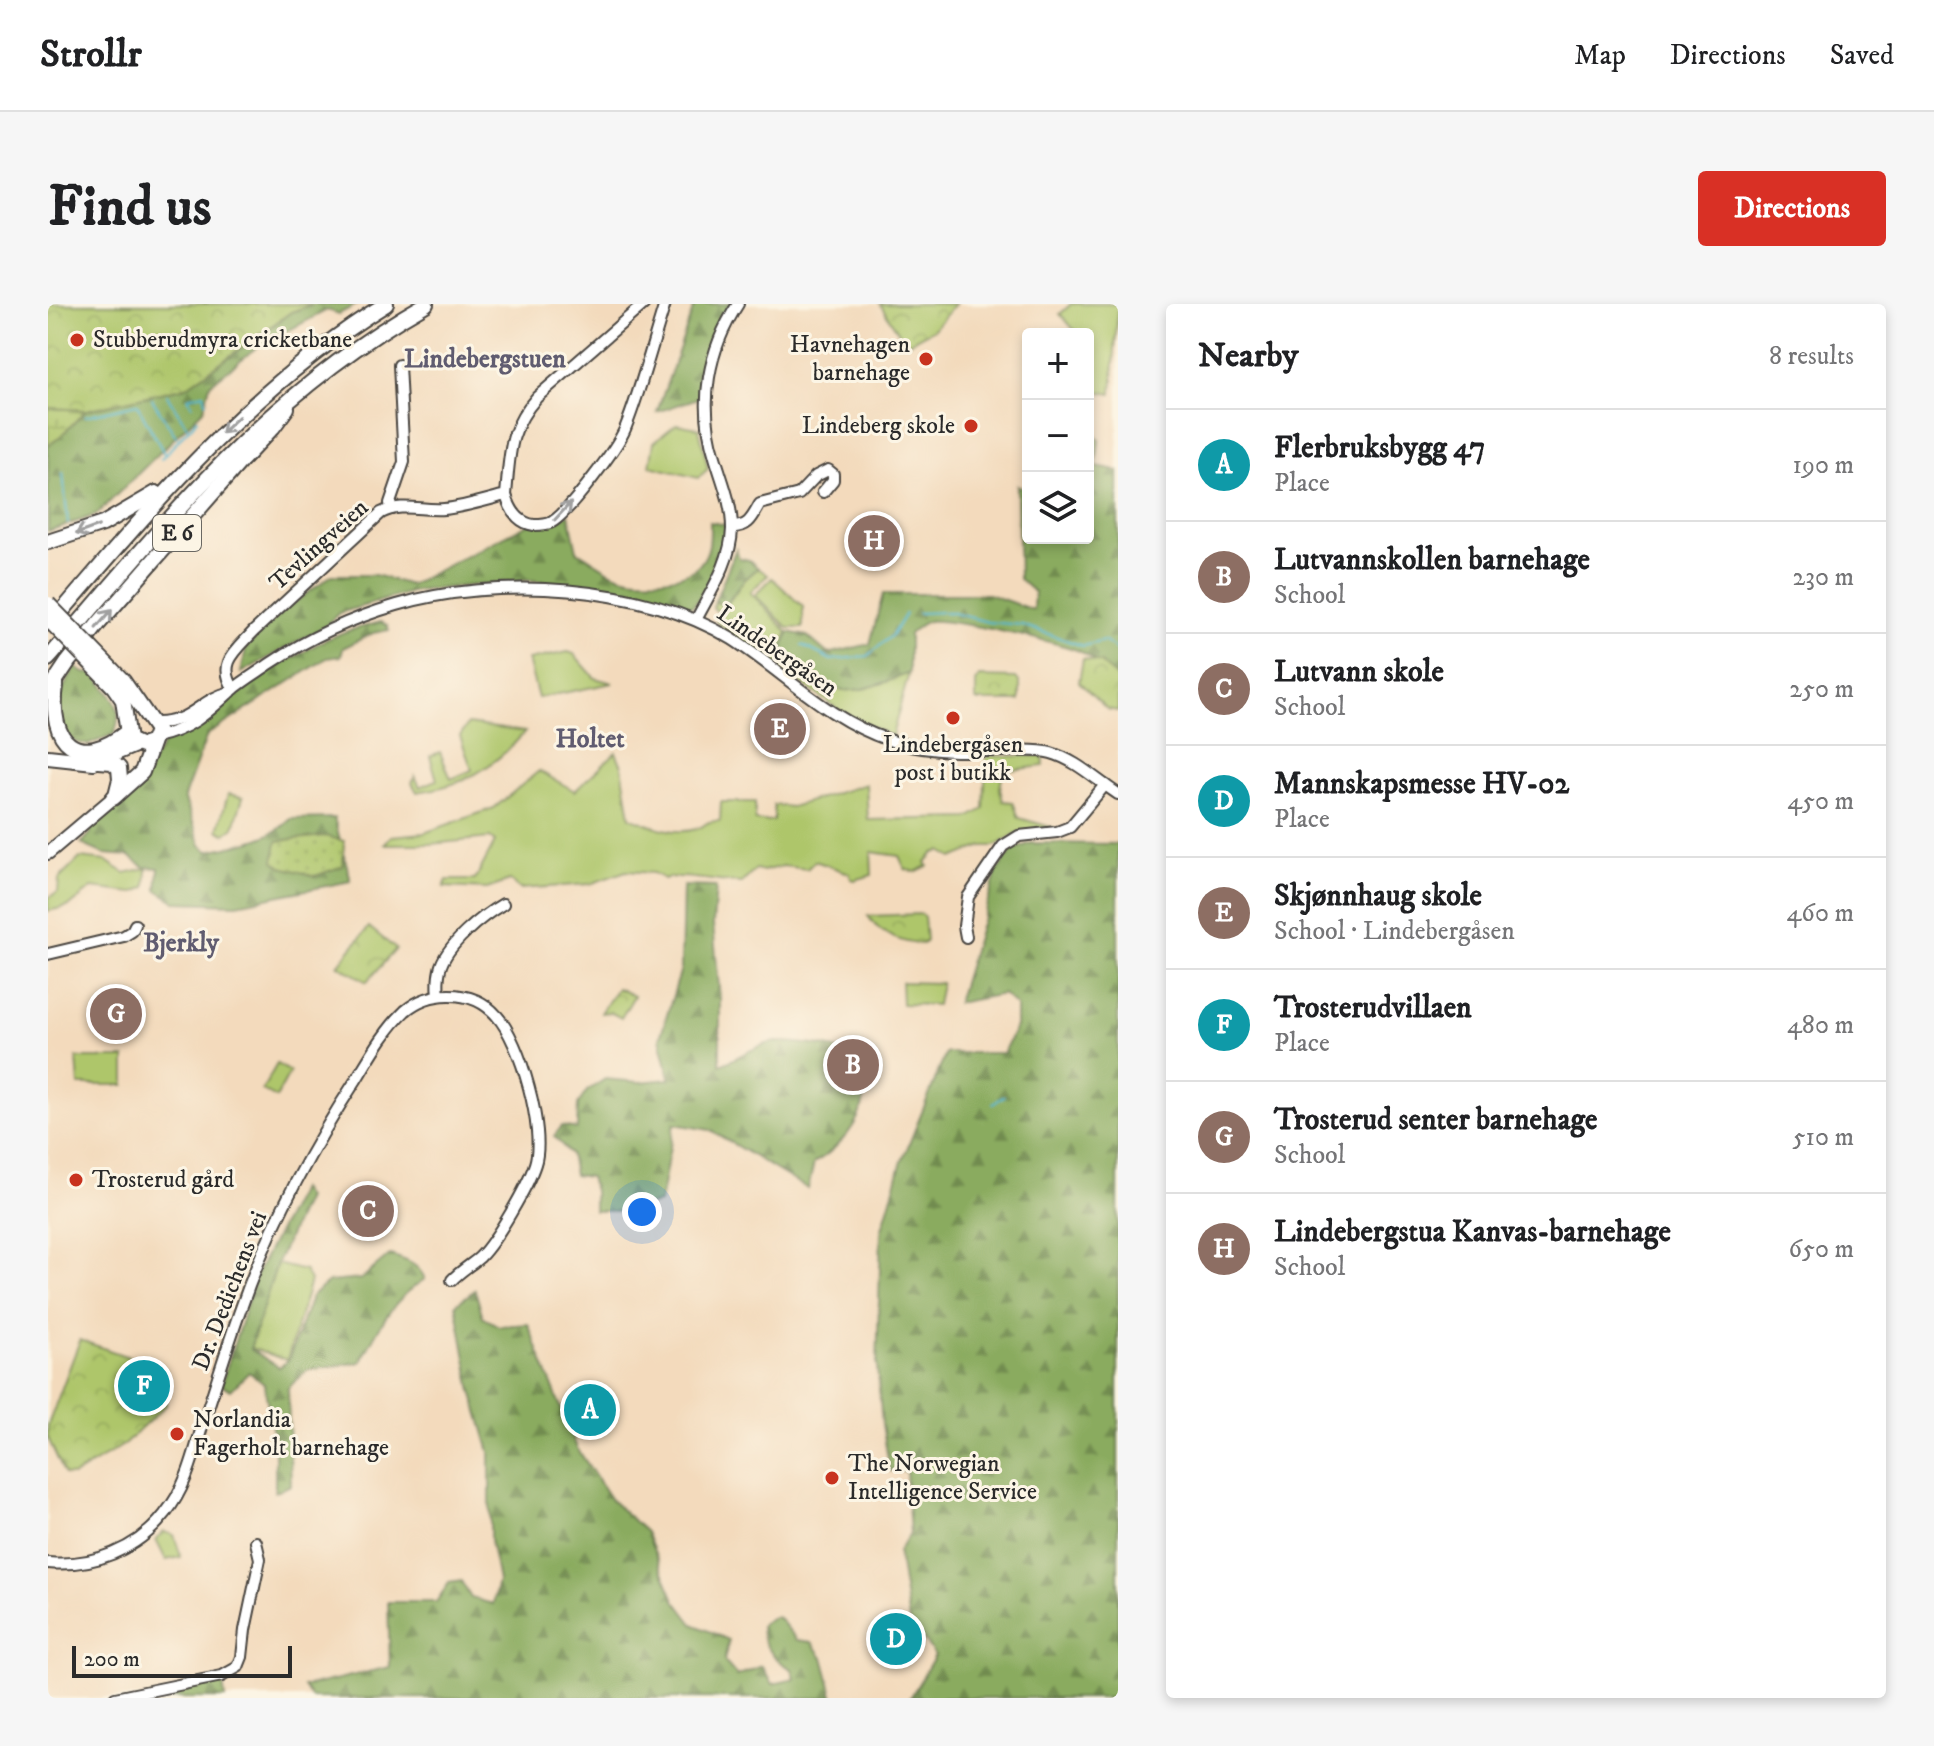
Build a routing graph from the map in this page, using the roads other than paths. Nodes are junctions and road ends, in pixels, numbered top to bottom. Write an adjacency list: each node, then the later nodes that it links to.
1 (386, 304): 8 (highway, E 6, one-way to 8)
2 (426, 304): 7 (highway, E 6)
3 (644, 304): 10 (street)
4 (665, 304): 10 (street, one-way to 4)
5 (738, 304): 12 (street)
6 (399, 365): 11 (street, Tevlingveien)
7 (301, 389): 19 (highway, E 6); 20 (highway, E 6, one-way to 7)
8 (177, 479): 13 (highway, one-way to 13); 17 (highway, E 6)
9 (823, 492): 12 (street)
10 (506, 495): 11 (street)
11 (391, 509): 21 (street, Tevlingveien)
12 (732, 527): 16 (street)
13 (48, 542)
14 (48, 604): 18 (highway, bridge)
15 (48, 619): 18 (highway, bridge)
16 (696, 620): 21 (street, Lindebergåsen); 26 (street, Lindebergåsen)
17 (48, 628)
18 (87, 651): 22 (highway); 23 (highway)
19 (48, 659)
20 (52, 686): 25 (highway, E 6)
21 (232, 690): 23 (street, Lindebergåsen)
22 (127, 728): 23 (highway); 23 (highway); 25 (highway)
23 (147, 735): 25 (highway); 27 (highway)
24 (54, 757): 25 (highway)
25 (98, 757): 27 (highway)
26 (1105, 785): 28 (street, Lindebergåsen); 32 (street)
27 (117, 793): 29 (main road)
28 (1118, 794)
29 (48, 853)
30 (503, 904): 34 (street)
31 (135, 925): 33 (street)
32 (966, 937)
33 (48, 954)
34 (439, 995): 35 (street); 37 (street, Dr. Dedichens vei)
35 (452, 1280)
36 (256, 1542): 38 (street)
37 (48, 1563)
38 (115, 1698)

